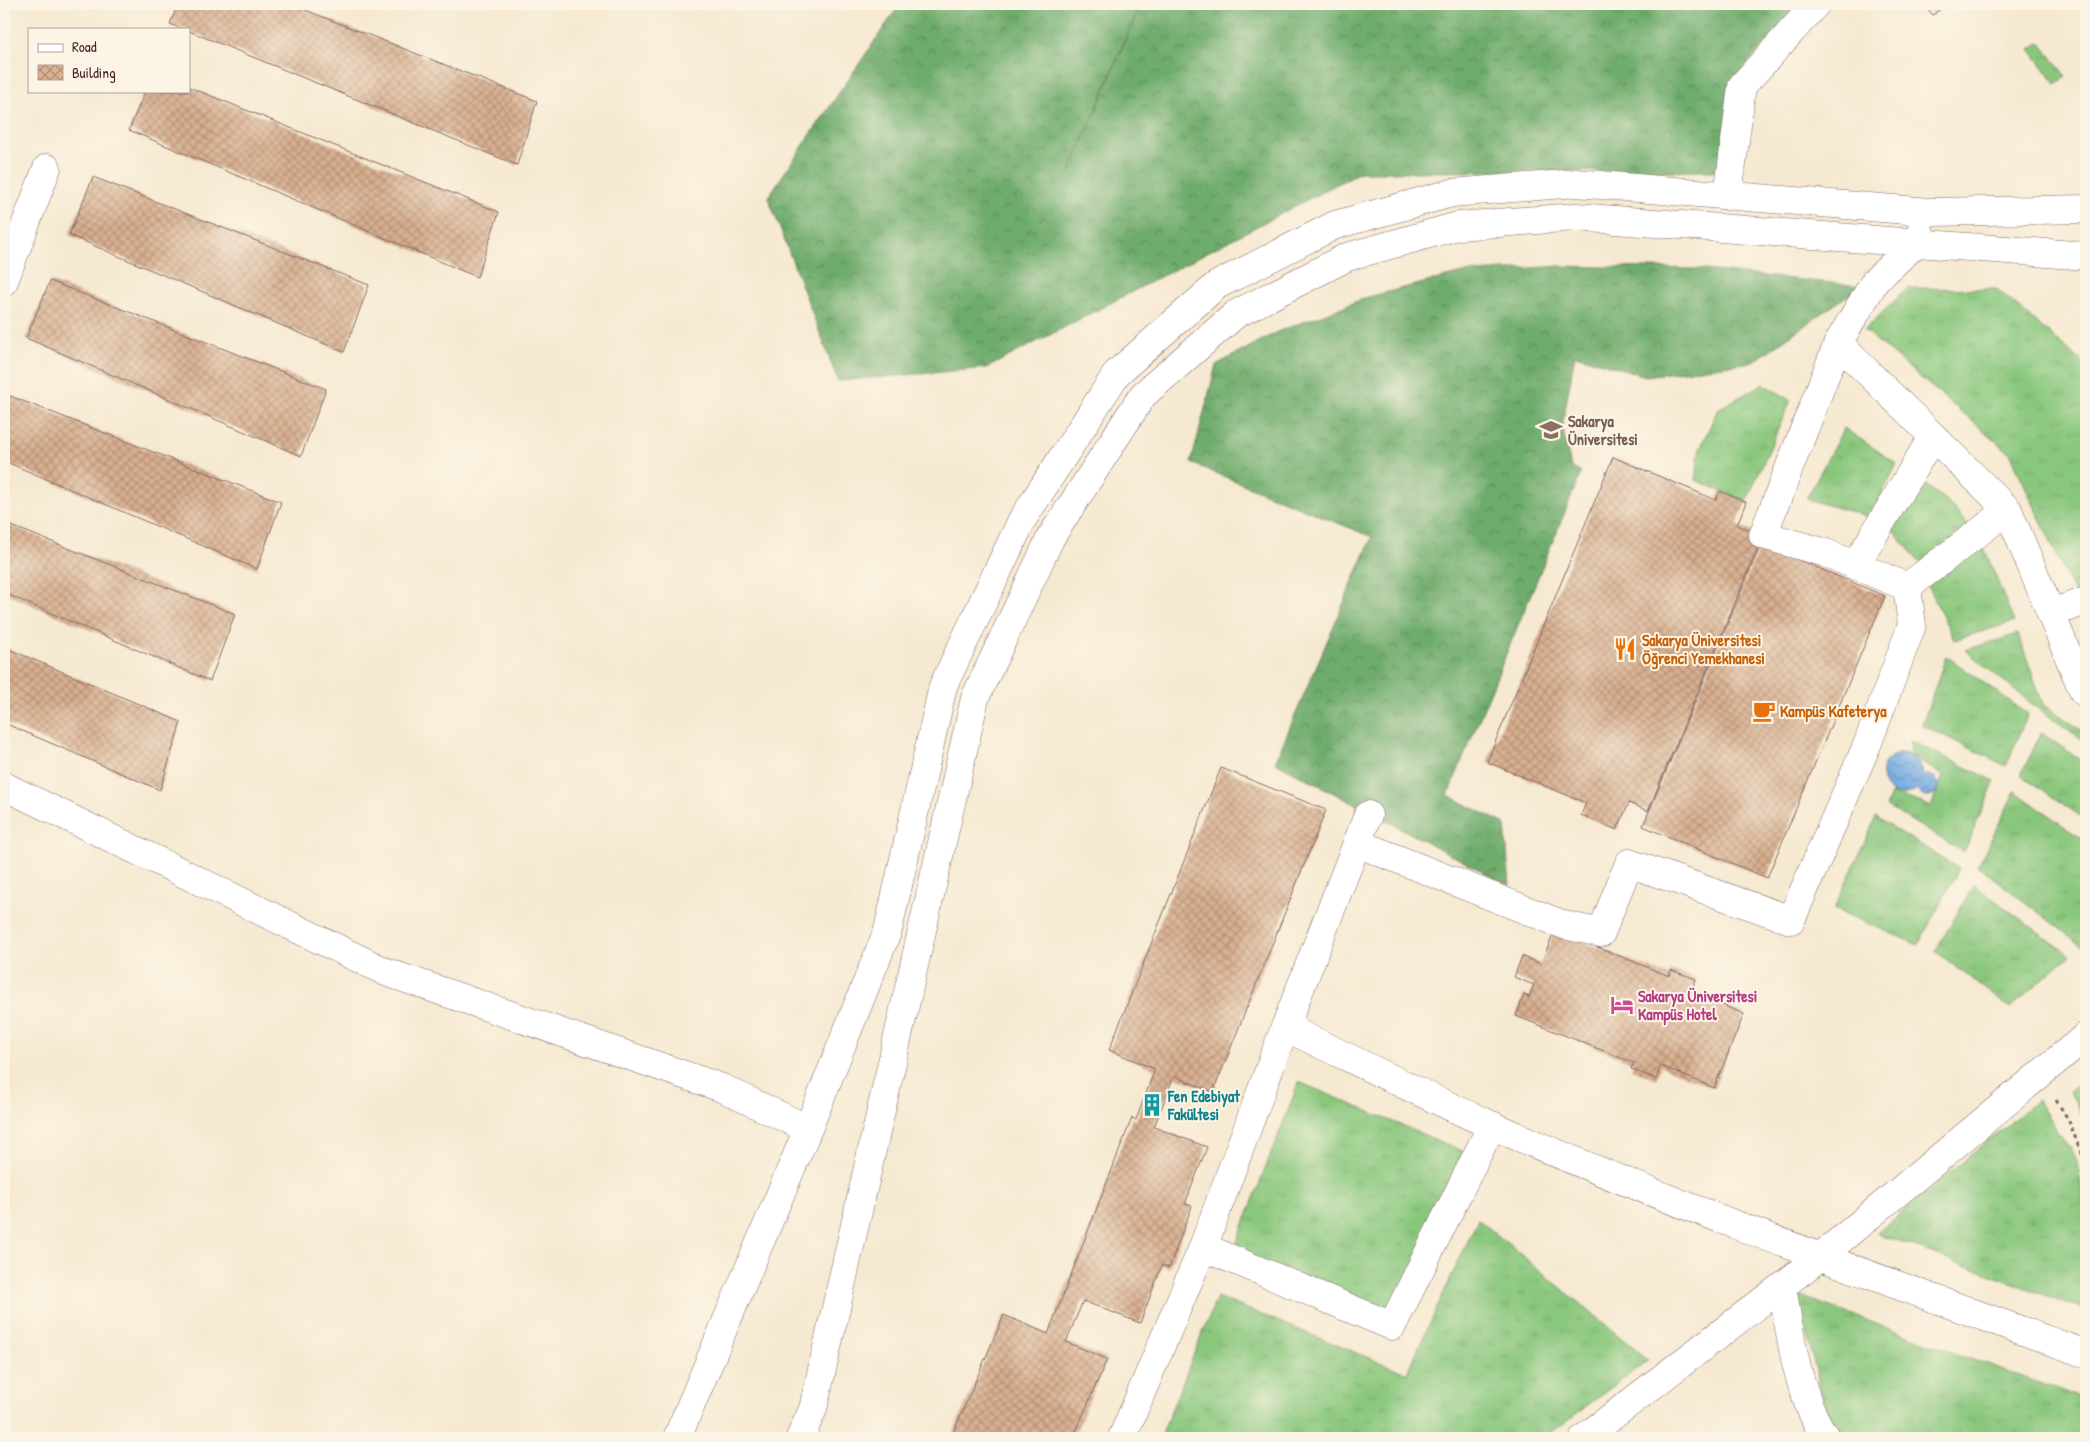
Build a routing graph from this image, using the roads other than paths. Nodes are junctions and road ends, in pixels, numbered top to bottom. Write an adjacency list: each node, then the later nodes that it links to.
1 (1816, 4): 3 (street)
2 (47, 168): 8 (street)
3 (1728, 196): 5 (street); 23 (street)
4 (2086, 209): 5 (street)
5 (1930, 212): 6 (street)
6 (1916, 243): 7 (street); 9 (street); 29 (street)
7 (2086, 256)
8 (4, 281)
9 (1838, 342): 10 (street); 12 (street)
10 (1933, 436): 11 (street); 12 (street)
11 (2008, 510): 13 (street); 15 (street)
12 (1855, 566): 13 (street)
13 (1907, 587): 19 (street)
14 (2086, 601): 15 (street)
15 (2051, 613): 16 (street)
16 (2086, 693)
17 (4, 786): 23 (street)
18 (1368, 815): 19 (street)
19 (1357, 843): 20 (street)
20 (1285, 1027): 22 (street); 24 (street)
21 (2086, 1036): 25 (street)
22 (1492, 1125): 24 (street); 25 (street)
23 (808, 1129): 28 (street)
24 (1202, 1247): 30 (street)
25 (1820, 1257): 26 (street); 27 (street)
26 (1782, 1286): 31 (street); 32 (street)
27 (2086, 1354)
28 (677, 1438)
29 (800, 1438)
30 (1122, 1438)
31 (1584, 1438)
32 (1826, 1438)

